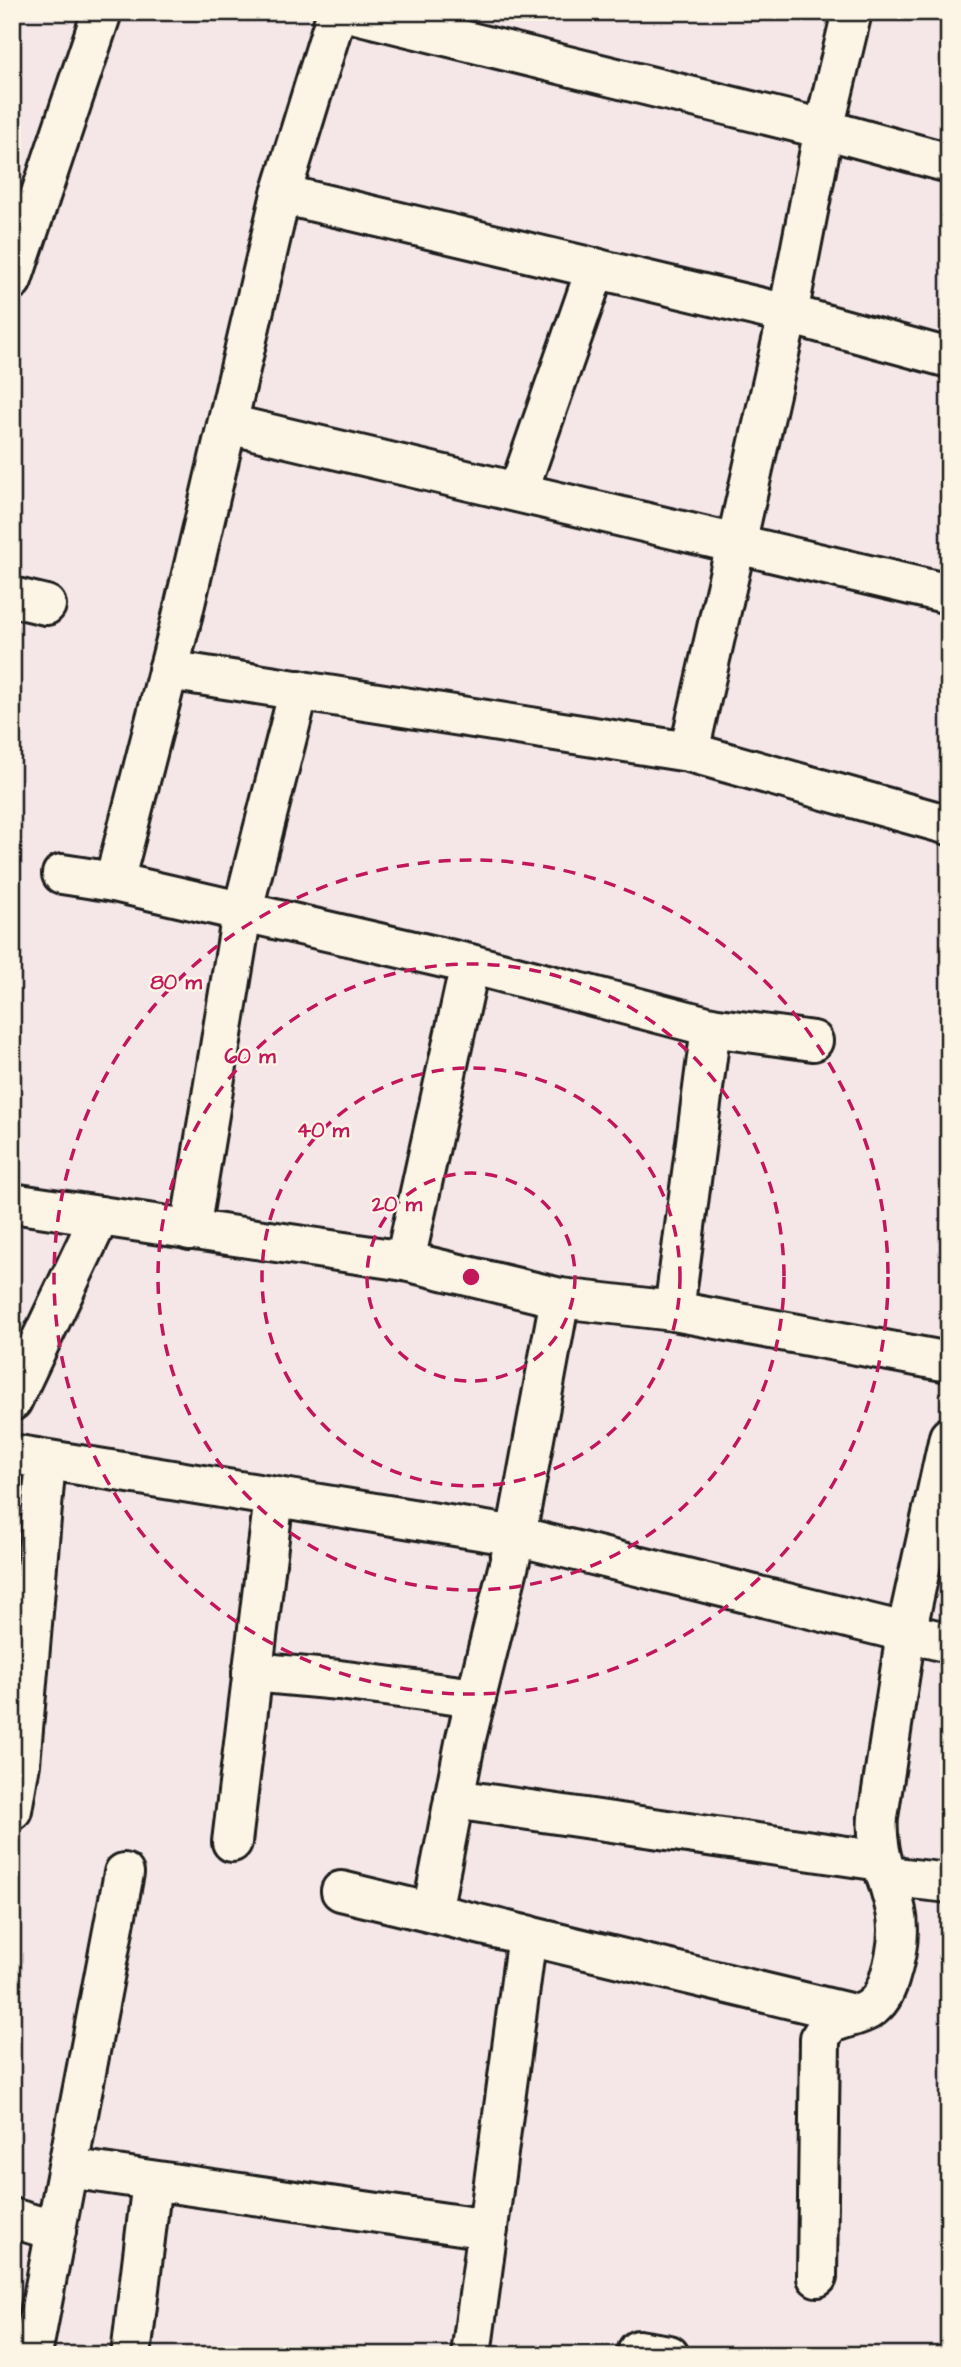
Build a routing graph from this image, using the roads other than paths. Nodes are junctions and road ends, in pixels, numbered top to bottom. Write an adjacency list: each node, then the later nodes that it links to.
1 (102, 12): 9 (street)
2 (337, 12): 7 (street)
3 (348, 12): 5 (street)
4 (852, 12): 5 (street)
5 (824, 129): 6 (street); 10 (street)
6 (949, 163)
7 (281, 194): 8 (street); 12 (street)
8 (596, 268): 10 (street); 13 (street)
9 (12, 280)
10 (788, 314): 11 (street); 14 (street)
11 (949, 358)
12 (228, 424): 13 (street); 16 (street)
13 (518, 492): 14 (street)
14 (737, 544): 15 (street); 18 (street)
15 (949, 594)
16 (168, 670): 17 (street); 21 (street)
17 (299, 690): 18 (street); 22 (street)
18 (689, 752): 19 (street)
19 (949, 825)
20 (62, 874): 21 (street)
21 (114, 882): 22 (street)
22 (242, 913): 23 (street); 28 (street)
23 (470, 964): 24 (street); 29 (street)
24 (711, 1027): 25 (street); 31 (street)
25 (813, 1041)
26 (12, 1203): 27 (street)
27 (100, 1216): 28 (street); 33 (street)
28 (190, 1230): 29 (street)
29 (405, 1262): 30 (street)
30 (560, 1298): 31 (street); 37 (street)
31 (674, 1311): 32 (street)
32 (949, 1362)
33 (12, 1401)
34 (949, 1437): 38 (street)
35 (29, 1457): 36 (street); 43 (street)
36 (274, 1497): 37 (street); 40 (street)
37 (516, 1536): 38 (street); 41 (street)
38 (906, 1633): 39 (street); 45 (street)
39 (949, 1643)
40 (252, 1672): 41 (street); 44 (street)
41 (476, 1698): 42 (street)
42 (454, 1799): 45 (street); 49 (street)
43 (12, 1810)
44 (232, 1842)
45 (884, 1868): 47 (street); 51 (street)
46 (124, 1873): 52 (street)
47 (949, 1883)
48 (341, 1891): 49 (street)
49 (432, 1912): 50 (street)
50 (527, 1935): 51 (street); 55 (street)
51 (853, 2014): 57 (street)
52 (68, 2168): 53 (street); 56 (street)
53 (152, 2181): 55 (street); 59 (street)
54 (12, 2218): 56 (street)
55 (488, 2229): 60 (street)
56 (55, 2231): 58 (street)
57 (817, 2277)
58 (32, 2355)
59 (131, 2355)
60 (471, 2355)

